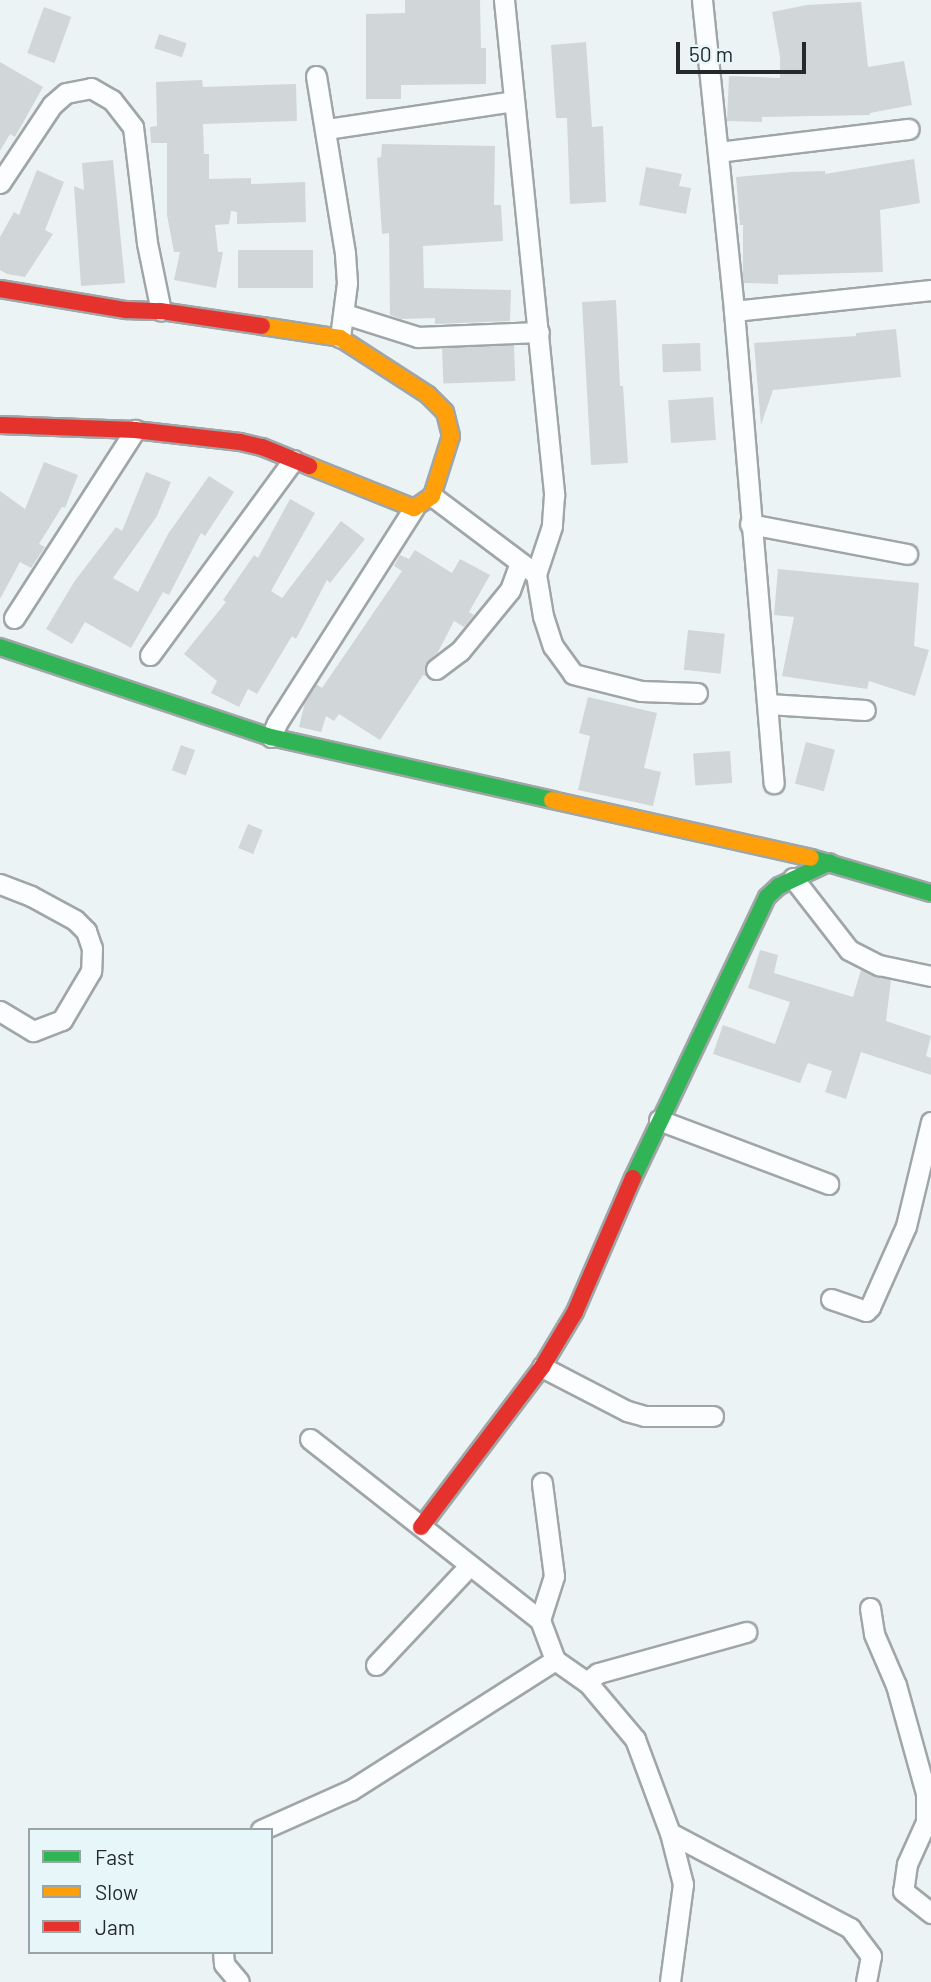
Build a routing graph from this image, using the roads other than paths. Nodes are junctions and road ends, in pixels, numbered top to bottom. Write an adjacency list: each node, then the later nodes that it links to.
1 (504, 0): 4 (street)
2 (702, 0): 7 (street)
3 (316, 76): 5 (street)
4 (514, 101): 5 (street); 14 (street)
5 (327, 129): 13 (street)
6 (909, 130): 7 (street)
7 (718, 152): 12 (street)
8 (0, 184): 11 (street)
9 (0, 289): 11 (street)
10 (931, 289): 12 (street)
11 (161, 311): 15 (street)
12 (734, 311): 21 (street)
13 (345, 314): 14 (street); 15 (street)
14 (539, 332): 23 (street)
15 (340, 338): 19 (street)
16 (0, 425): 17 (street)
17 (135, 430): 18 (street); 24 (street)
18 (293, 460): 20 (street); 26 (street)
19 (432, 496): 20 (street); 23 (street)
20 (414, 508): 31 (street)
21 (750, 524): 22 (street); 29 (street)
22 (907, 554)
23 (528, 568): 27 (street); 28 (street)
24 (14, 618)
25 (0, 647): 31 (street)
26 (149, 655)
27 (436, 669)
28 (697, 694)
29 (768, 704): 30 (street); 32 (street)
30 (865, 710)
31 (271, 737): 33 (street)
32 (775, 783)
33 (830, 862): 34 (street); 36 (street)
34 (793, 878): 37 (street); 39 (street)
35 (0, 884): 38 (street)
36 (931, 893)
37 (931, 976)
38 (0, 1011)
39 (659, 1120): 41 (street); 43 (street)
40 (931, 1122): 42 (street)
41 (828, 1184)
42 (831, 1299)
43 (542, 1367): 44 (street); 47 (street)
44 (713, 1416)
45 (310, 1439): 47 (street)
46 (542, 1483): 50 (street)
47 (421, 1527): 48 (street)
48 (470, 1565): 50 (street); 53 (street)
49 (870, 1608): 57 (street)
50 (540, 1620): 52 (street)
51 (746, 1632): 54 (street)
52 (555, 1660): 54 (street); 55 (street)
53 (376, 1665)
54 (587, 1682): 56 (street)
55 (266, 1828)
56 (670, 1833): 60 (street); 61 (street)
57 (931, 1913)
58 (223, 1954): 59 (street)
59 (239, 1982)
60 (670, 1982)
61 (866, 1982)

